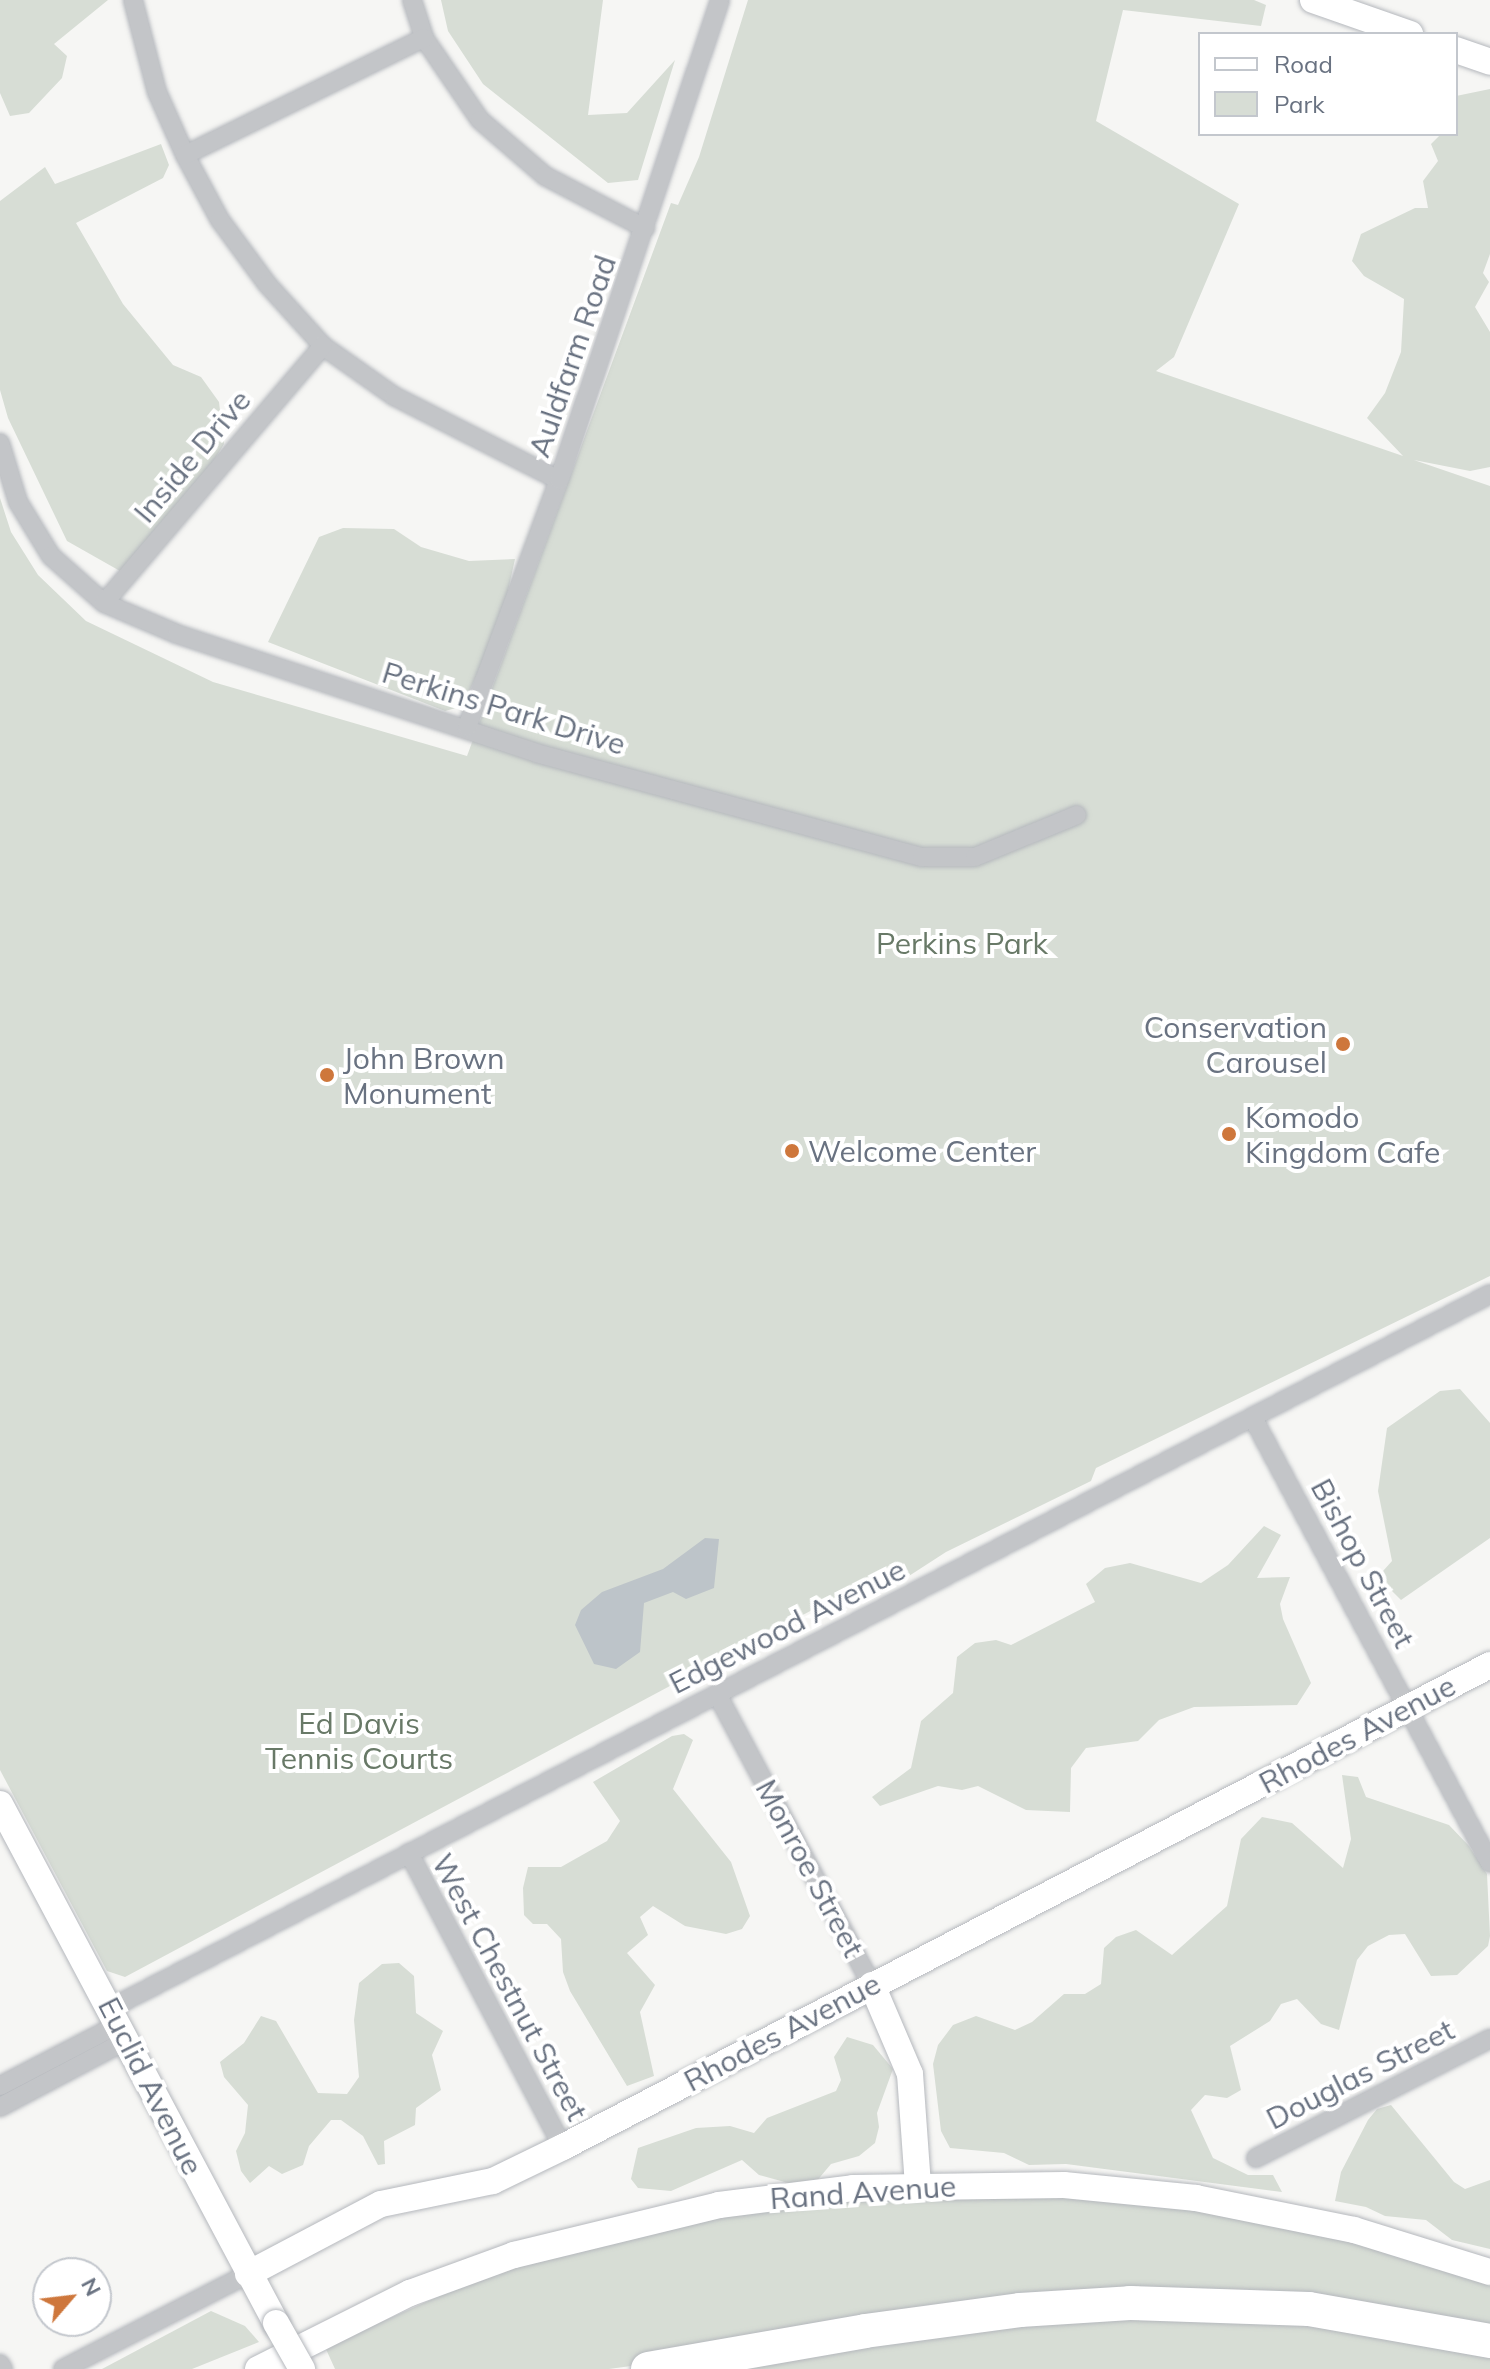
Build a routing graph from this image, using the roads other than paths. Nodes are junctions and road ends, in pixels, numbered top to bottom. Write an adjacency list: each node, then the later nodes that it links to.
1 (133, 0): 9 (street)
2 (412, 0): 6 (street)
3 (720, 0): 10 (street, Auldfarm Road)
4 (1313, 0): 5 (street)
5 (1404, 32)
6 (424, 38): 9 (street); 10 (street)
7 (1458, 51): 8 (street)
8 (1490, 62)
9 (185, 155): 11 (street)
10 (645, 228): 13 (street, Auldfarm Road)
11 (323, 346): 13 (street); 14 (street, Inside Drive)
12 (0, 443): 14 (street, Perkins Park Drive)
13 (559, 480): 15 (street, Auldfarm Road)
14 (104, 603): 15 (street, Perkins Park Drive)
15 (467, 727): 16 (street, Perkins Park Drive)
16 (1077, 815)
17 (1490, 1294): 18 (street, Edgewood Avenue)
18 (1253, 1418): 20 (street, Edgewood Avenue); 21 (street, Bishop Street)
19 (1490, 1665): 21 (street, Rhodes Avenue)
20 (717, 1694): 23 (street, Edgewood Avenue); 25 (street, Monroe Street)
21 (1407, 1708): 24 (street, Bishop Street); 25 (street, Rhodes Avenue)
22 (0, 1804): 26 (street, Euclid Avenue)
23 (409, 1853): 26 (street, Edgewood Avenue); 30 (street, West Chestnut Street)
24 (1490, 1863)
25 (872, 1985): 30 (street, Rhodes Avenue); 32 (street, Monroe Street)
26 (119, 2024): 28 (street, Edgewood Avenue); 29 (street, Edgewood Avenue); 34 (street, Euclid Avenue)
27 (1490, 2039): 31 (street, Douglas Street)
28 (0, 2086)
29 (0, 2107)
30 (563, 2147): 34 (street, Rhodes Avenue)
31 (1256, 2158)
32 (918, 2185): 33 (street, Rand Avenue); 37 (street, Rand Avenue)
33 (1490, 2272)
34 (248, 2274): 36 (street, Rhodes Avenue); 38 (street, Euclid Avenue, bridge)
35 (1490, 2341): 39 (highway)
36 (63, 2369)
37 (258, 2369)
38 (302, 2369)
39 (648, 2369)

